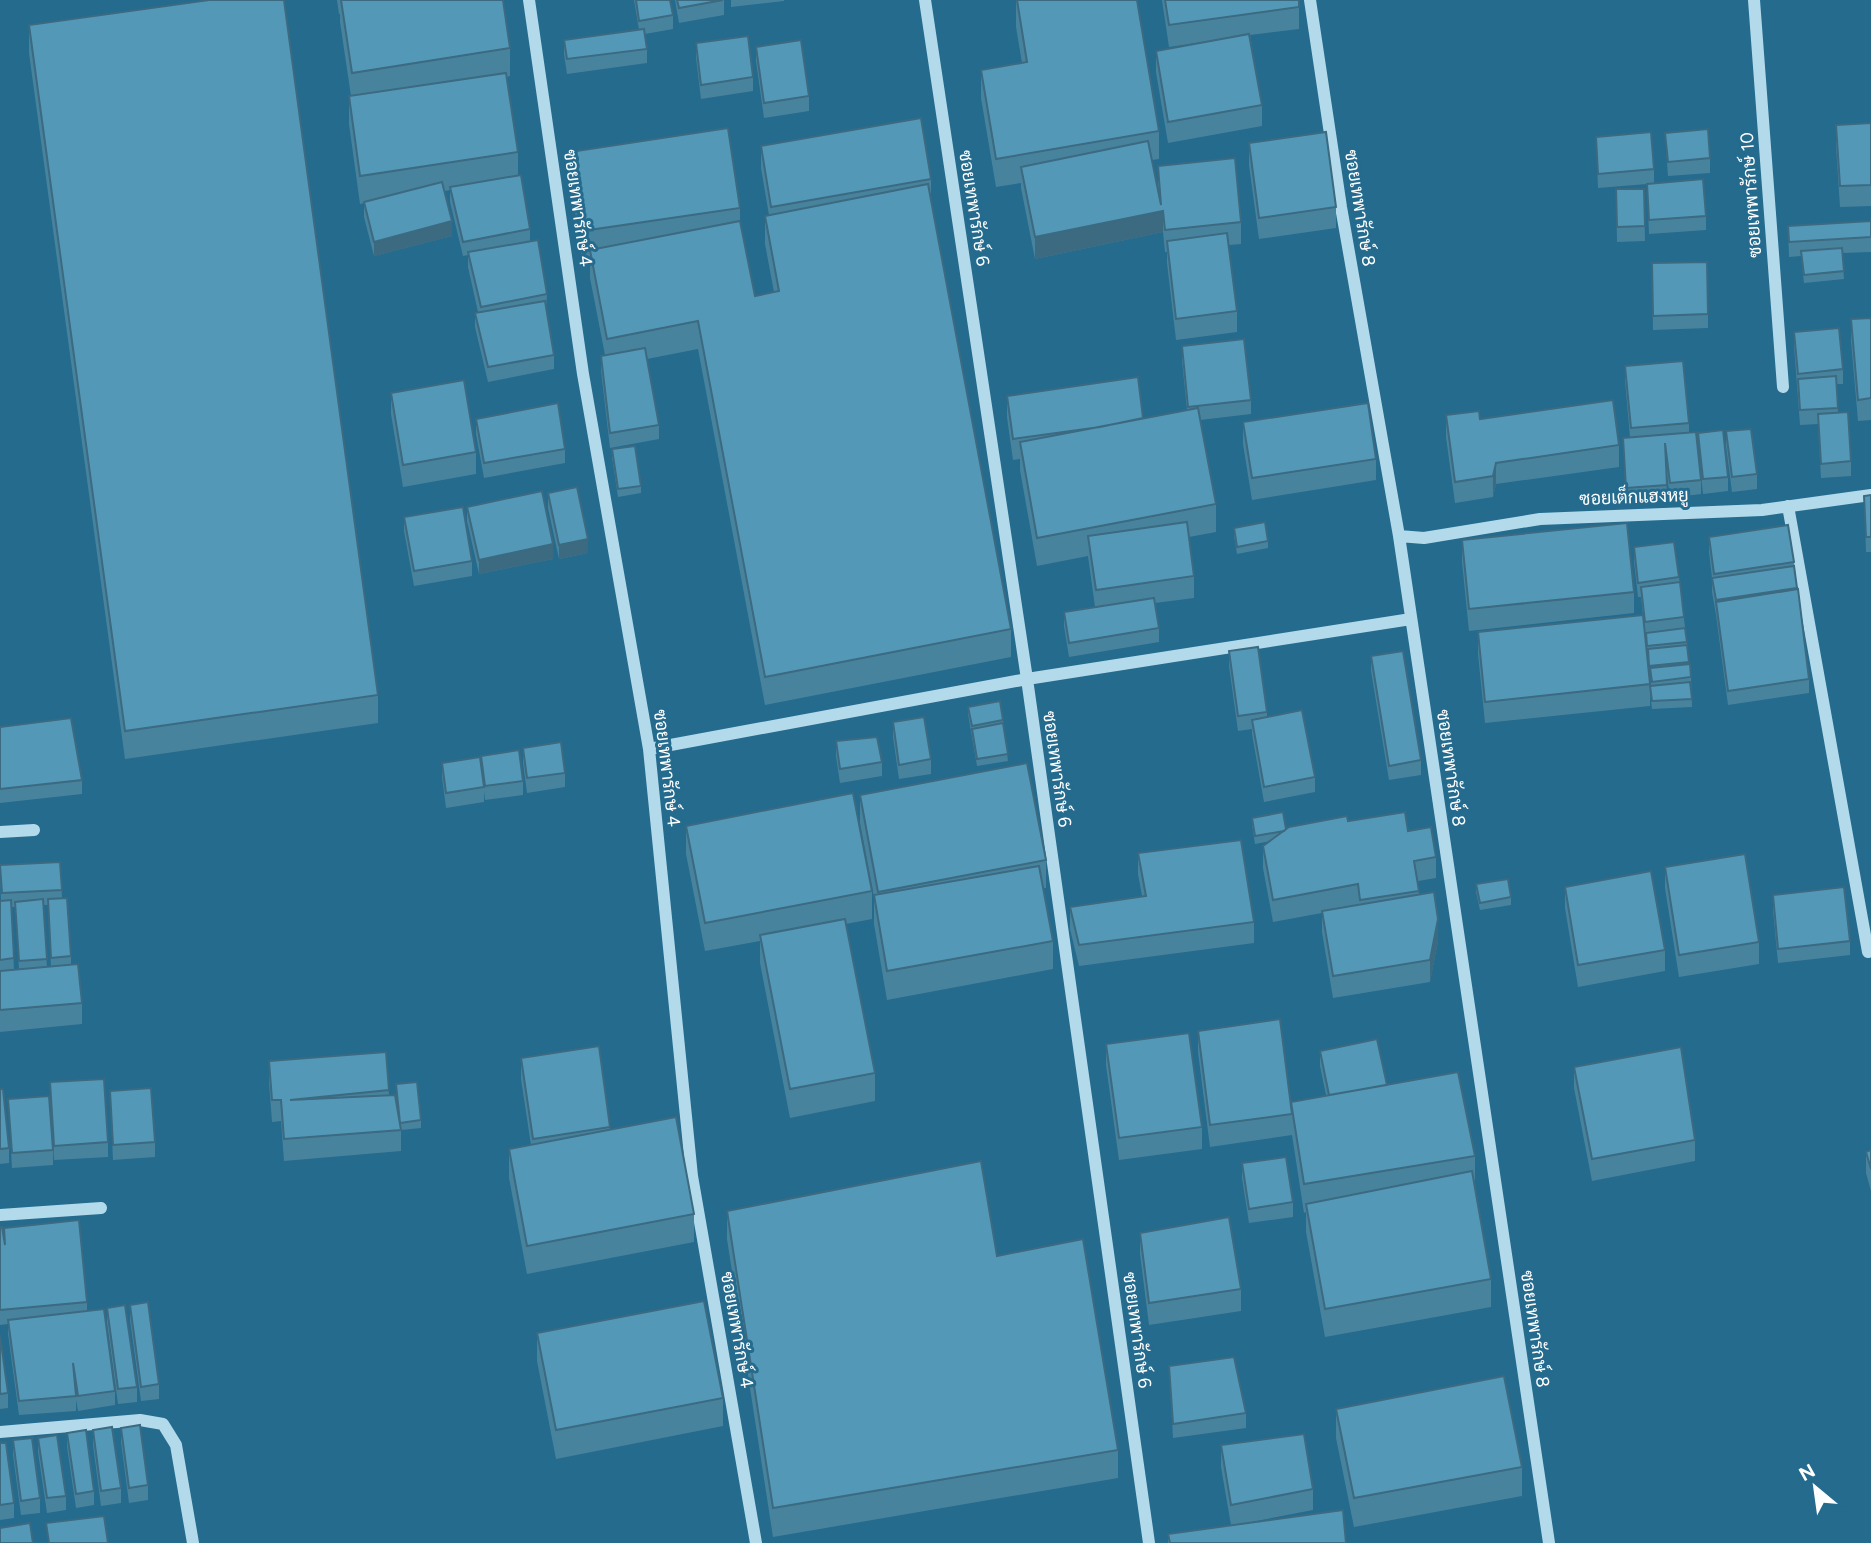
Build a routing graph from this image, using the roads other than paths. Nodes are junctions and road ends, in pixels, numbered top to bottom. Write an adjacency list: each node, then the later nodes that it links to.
1 (529, 0): 11 (street, ซอยเทพารักษ์ 4)
2 (925, 0): 10 (street, ซอยเทพารักษ์ 6)
3 (1310, 0): 8 (street, ซอยเทพารักษ์ 8)
4 (1754, 0): 5 (street, ซอยเทพารักษ์ 10)
5 (1783, 387)
6 (1871, 495): 7 (street, ซอยเต็กแฮงหยู)
7 (1788, 506): 8 (street, ซอยเต็กแฮงหยู); 14 (street)
8 (1399, 536): 9 (street, ซอยเทพารักษ์ 8)
9 (1412, 619): 10 (street); 21 (street, ซอยเทพารักษ์ 8)
10 (1027, 679): 11 (street); 20 (street, ซอยเทพารักษ์ 6)
11 (649, 748): 19 (street, ซอยเทพารักษ์ 4)
12 (34, 830): 13 (street)
13 (0, 832)
14 (1868, 952)
15 (101, 1208): 16 (street)
16 (0, 1215)
17 (0, 1432): 18 (street)
18 (193, 1543)
19 (756, 1543)
20 (1149, 1543)
21 (1549, 1543)

